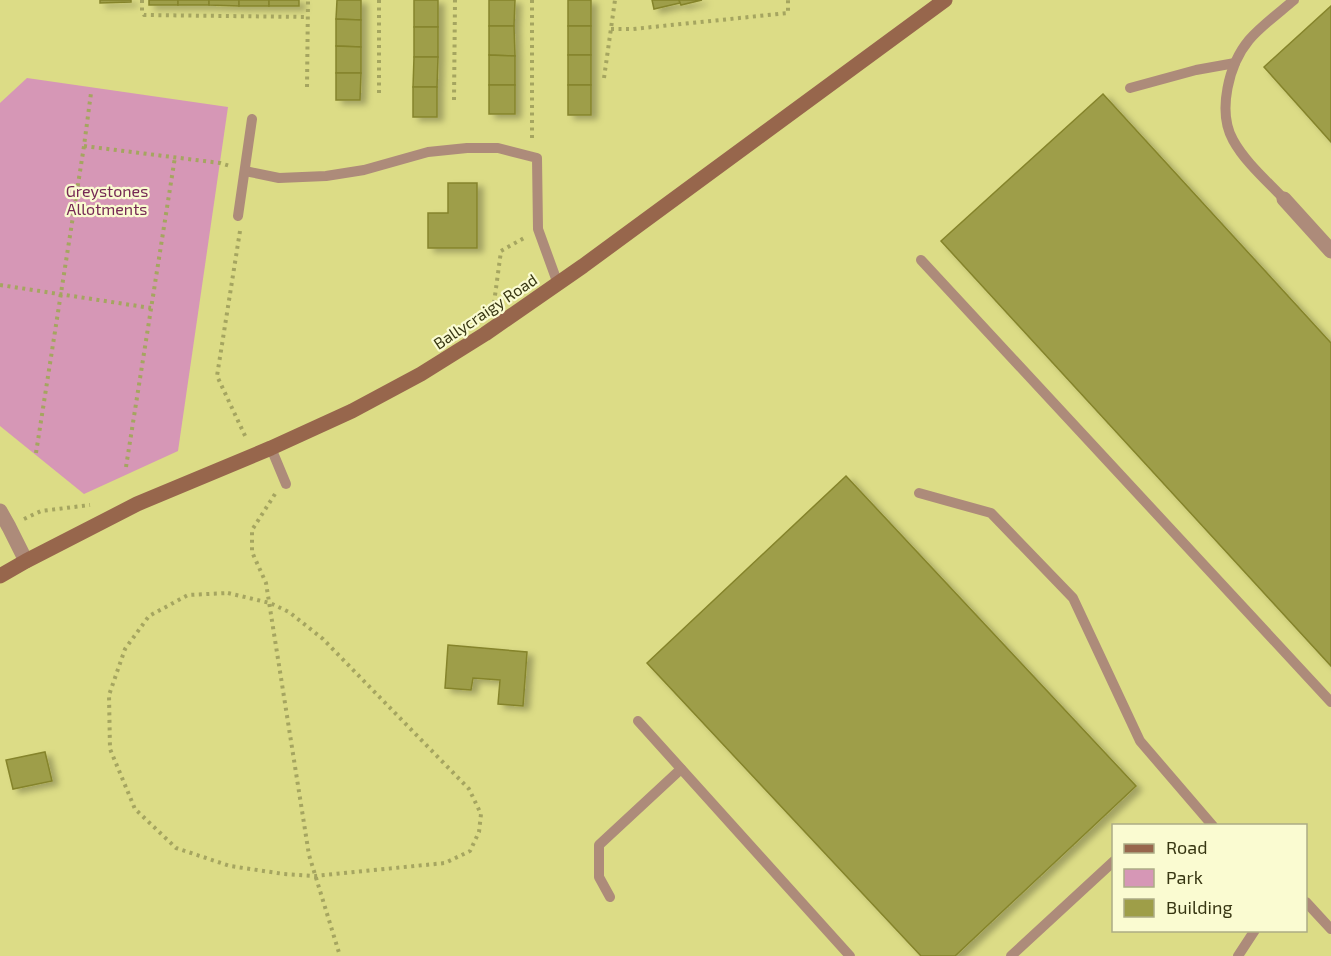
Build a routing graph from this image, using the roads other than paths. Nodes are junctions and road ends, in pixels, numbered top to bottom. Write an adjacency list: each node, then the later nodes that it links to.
1 (945, 0): 11 (main road, Ballycraigy Road)
2 (1294, 0): 3 (lane)
3 (1234, 63): 4 (lane); 7 (lane)
4 (1130, 88)
5 (252, 119): 6 (lane)
6 (244, 171): 8 (lane); 11 (lane)
7 (1284, 200): 9 (street)
8 (238, 216)
9 (1331, 251)
10 (921, 260): 18 (lane)
11 (558, 284): 12 (main road, Ballycraigy Road)
12 (271, 448): 13 (lane); 16 (main road, Ballycraigy Road)
13 (286, 484)
14 (919, 493): 21 (lane)
15 (0, 512): 16 (street)
16 (26, 561): 17 (main road, Ballycraigy Road)
17 (0, 576)
18 (1331, 702)
19 (638, 721): 20 (lane)
20 (681, 769): 23 (lane); 27 (lane)
21 (1212, 824)
22 (1112, 862): 28 (lane)
23 (610, 897)
24 (1307, 904): 25 (lane)
25 (1331, 929)
26 (1254, 932): 29 (lane)
27 (850, 956)
28 (1011, 956)
29 (1238, 956)

